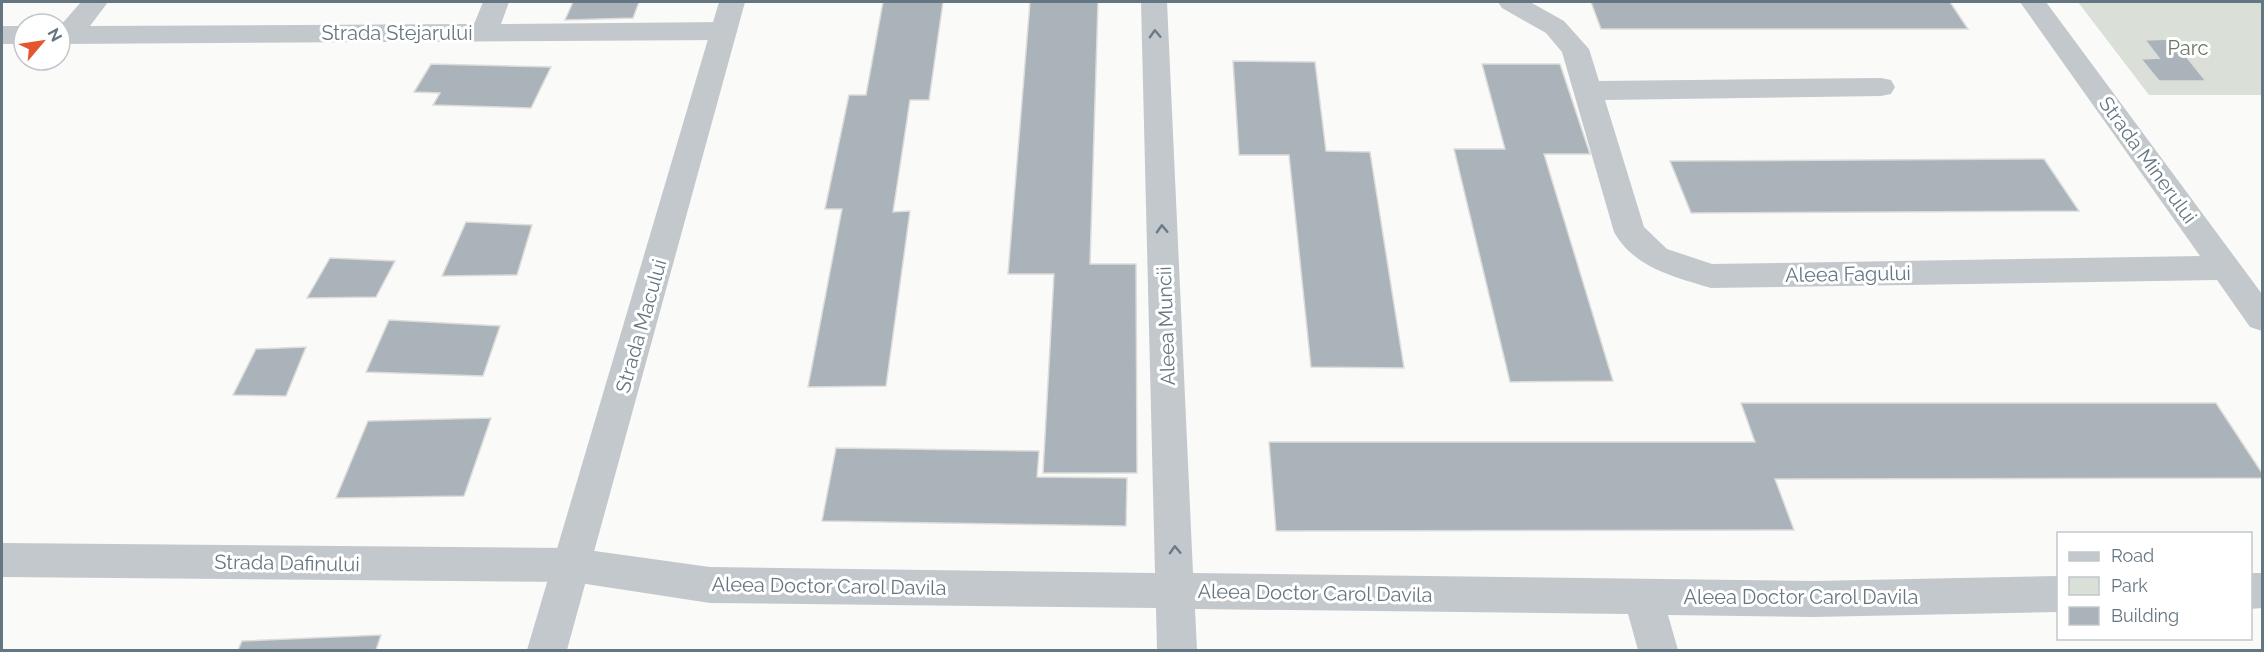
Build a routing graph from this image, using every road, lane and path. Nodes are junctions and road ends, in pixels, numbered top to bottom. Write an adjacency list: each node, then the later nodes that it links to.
1 (94, 2): 7 (street)
2 (496, 2): 8 (street)
3 (1154, 2): 16 (street, Aleea Muncii, one-way to 3)
4 (1511, 2): 11 (street, Aleea Fagului)
5 (2033, 2): 12 (street, Strada Minerului)
6 (728, 16): 8 (street, Strada Stejarului); 15 (street, Strada Macului)
7 (72, 26)
8 (484, 32): 9 (street, Strada Stejarului)
9 (72, 35)
10 (1881, 87): 11 (street)
11 (1588, 91): 12 (street, Aleea Fagului)
12 (2227, 268): 13 (street, Strada Minerului)
13 (2262, 318)
14 (2, 560): 15 (street, Strada Dafinului)
15 (573, 566): 16 (street, Aleea Doctor Carol Davila); 19 (street, Strada Macului)
16 (1176, 592): 18 (street, Aleea Doctor Carol Davila); 20 (street, Aleea Muncii)
17 (2057, 594): 18 (street, Aleea Doctor Carol Davila)
18 (1643, 597): 21 (street)
19 (547, 651)
20 (1177, 651)
21 (1658, 651)

